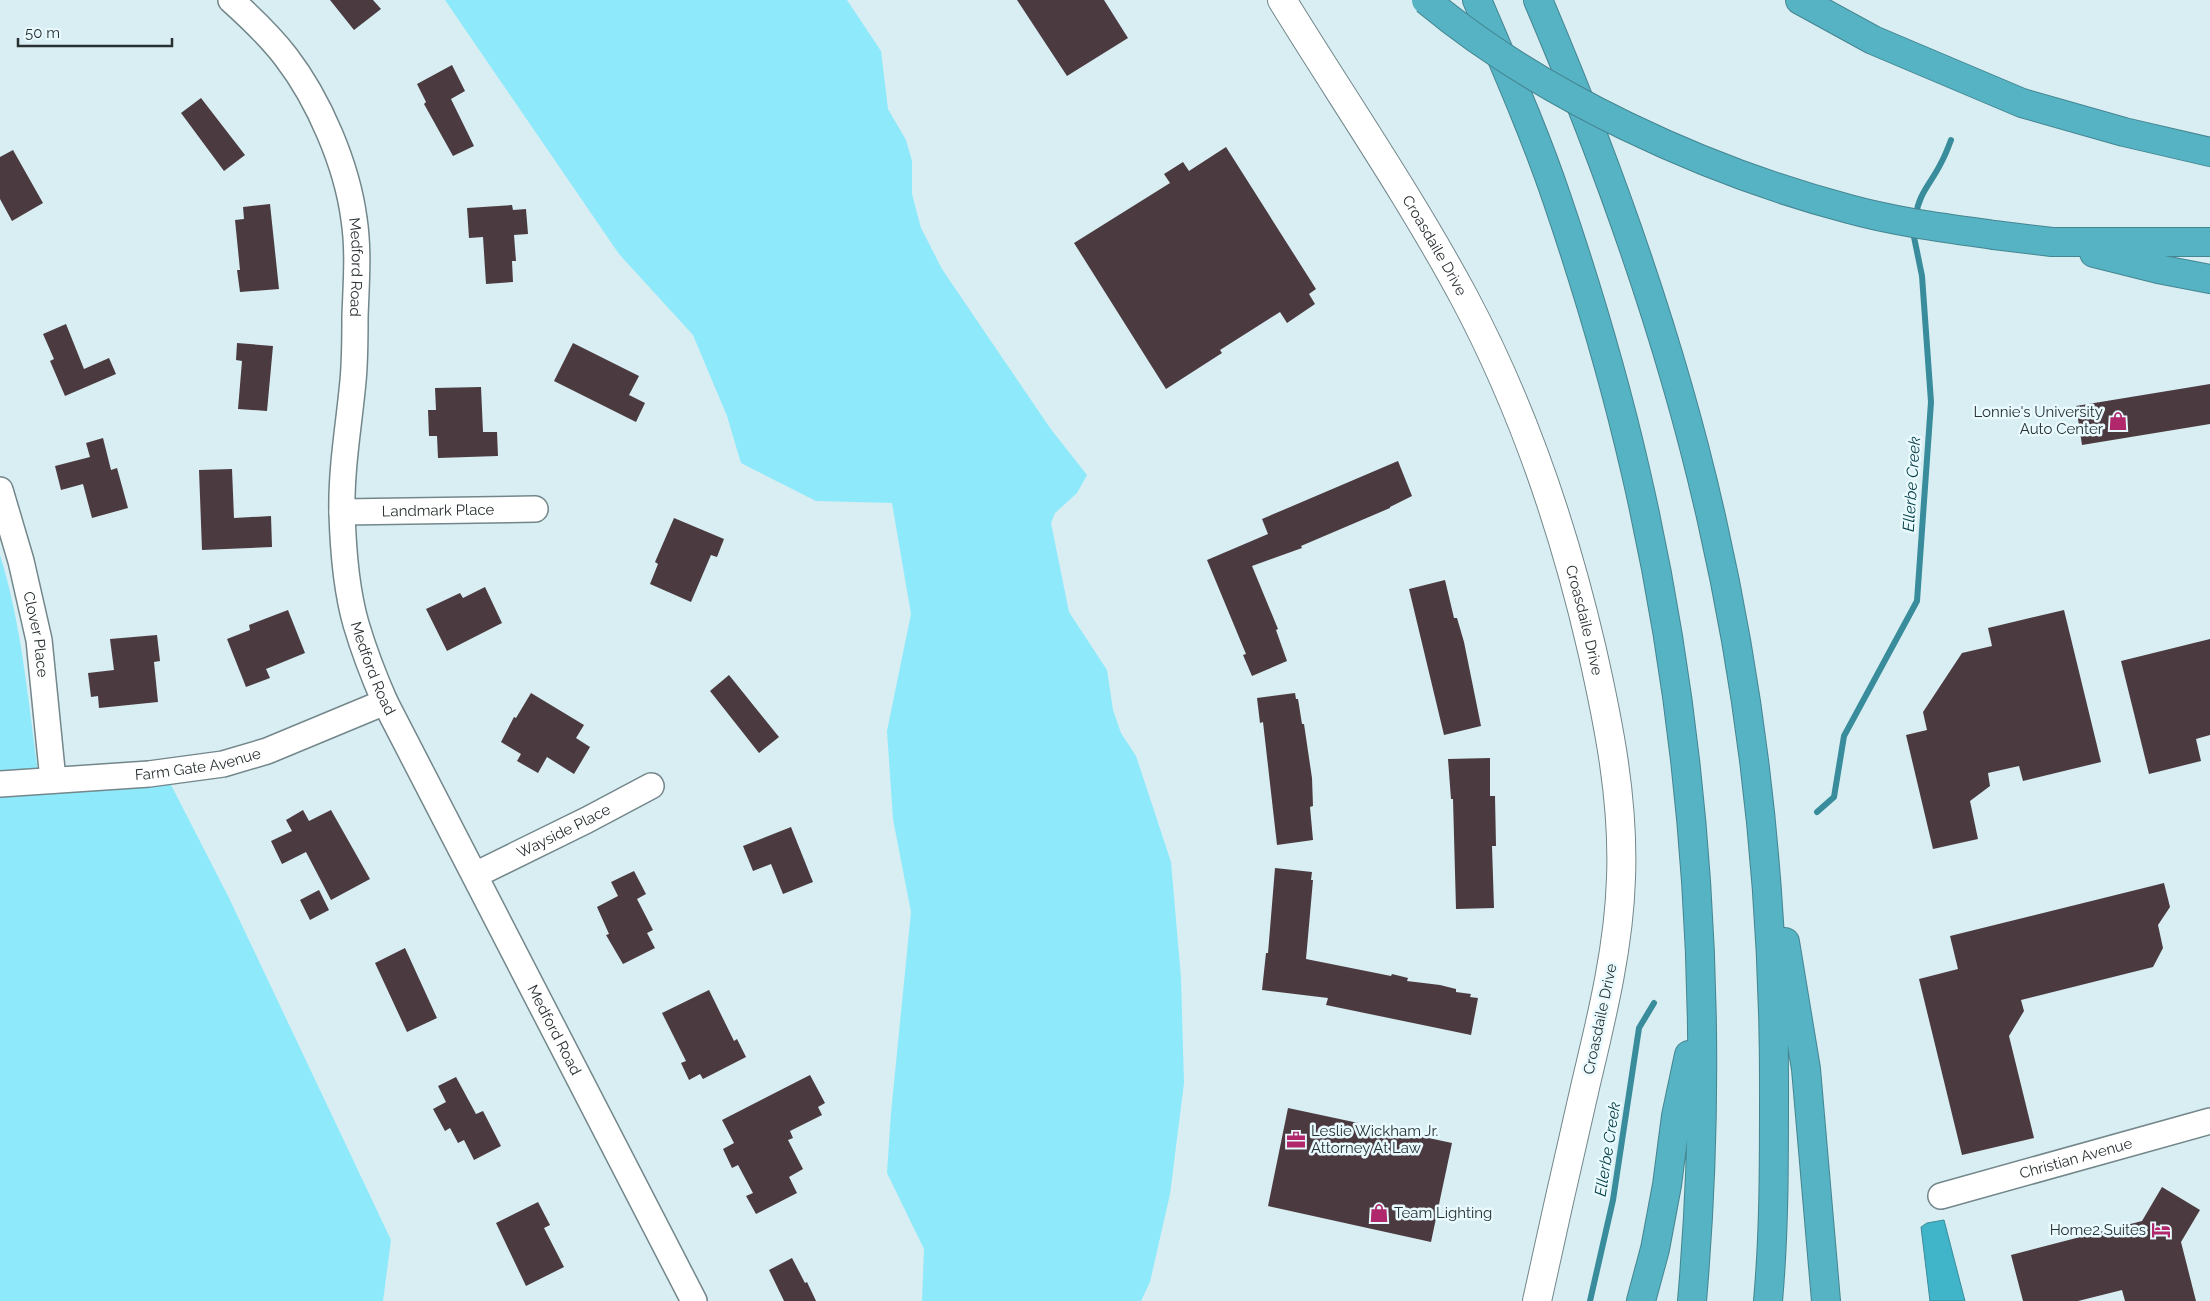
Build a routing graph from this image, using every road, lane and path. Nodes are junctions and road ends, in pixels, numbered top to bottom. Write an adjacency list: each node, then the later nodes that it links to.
1 (231, 0): 15 (street, Medford Road)
2 (1282, 0): 26 (street, Croasdaile Drive)
3 (1426, 0): 10 (highway, bridge)
4 (1477, 0): 22 (highway)
5 (1538, 0): 20 (highway)
6 (1800, 0): 7 (highway)
7 (2124, 132): 8 (highway); 9 (highway)
8 (2210, 132)
9 (2210, 152)
10 (2052, 242): 11 (highway); 12 (highway)
11 (2210, 242)
12 (2210, 279)
13 (0, 490): 17 (street, Clover Place)
14 (535, 509): 15 (street, Landmark Place)
15 (342, 512): 16 (street, Medford Road)
16 (385, 702): 17 (street, Farm Gate Avenue); 21 (street, Medford Road)
17 (53, 780): 18 (street, Farm Gate Avenue)
18 (0, 784)
19 (651, 786): 21 (street, Wayside Place)
20 (1760, 813): 29 (highway); 30 (highway)
21 (475, 875): 25 (street, Medford Road)
22 (1701, 999): 27 (highway); 28 (highway)
23 (2210, 1120): 24 (street, Christian Avenue)
24 (1941, 1196)
25 (694, 1301)
26 (1537, 1301)
27 (1641, 1301)
28 (1692, 1301)
29 (1768, 1301)
30 (1826, 1301)

